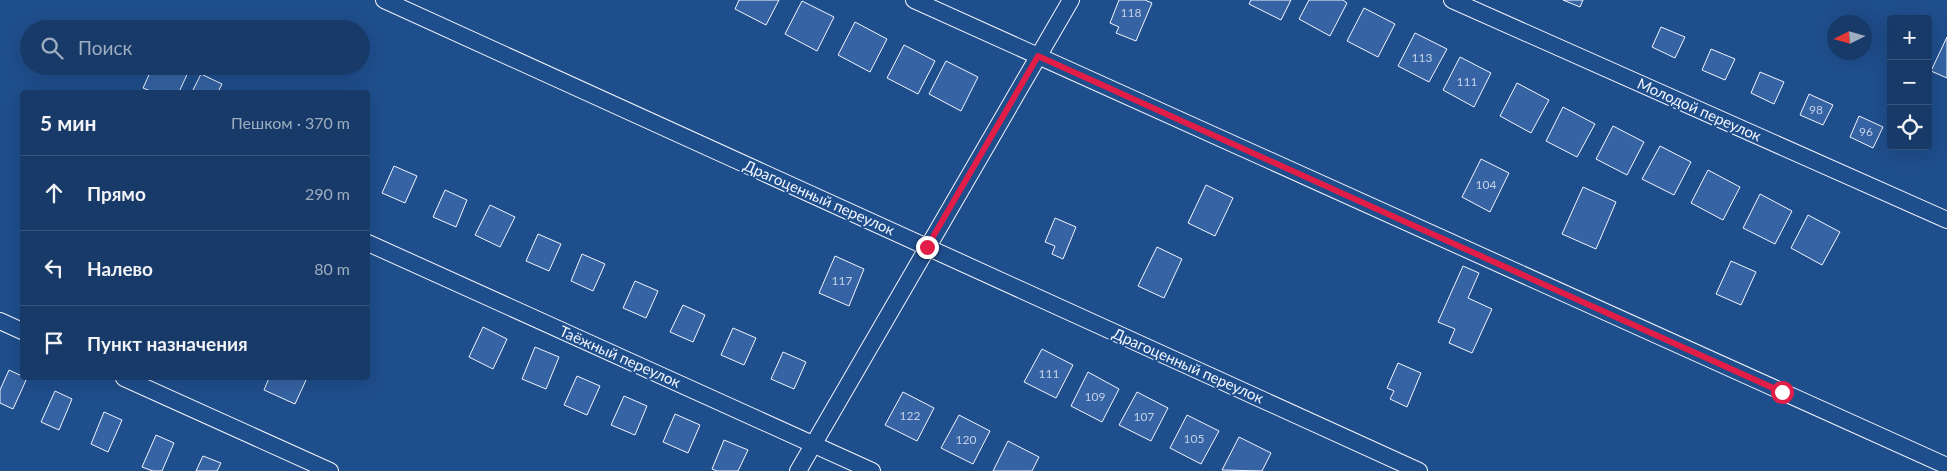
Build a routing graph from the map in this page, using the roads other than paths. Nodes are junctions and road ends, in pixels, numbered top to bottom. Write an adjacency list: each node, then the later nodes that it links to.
1 (384, 0): 8 (street, Драгоценный переулок)
2 (914, 0): 5 (street)
3 (1071, 0): 5 (street)
4 (1452, 0): 6 (street, Молодой переулок)
5 (1038, 56): 8 (street); 13 (street)
6 (1947, 220)
7 (370, 244): 12 (street, Таёжный переулок)
8 (927, 247): 12 (street); 17 (street, Драгоценный переулок)
9 (0, 321): 10 (street)
10 (20, 330)
11 (128, 380): 14 (street)
12 (814, 445): 15 (street); 16 (street, Таёжный переулок)
13 (1947, 466)
14 (330, 471)
15 (798, 471)
16 (872, 471)
17 (1419, 471)

